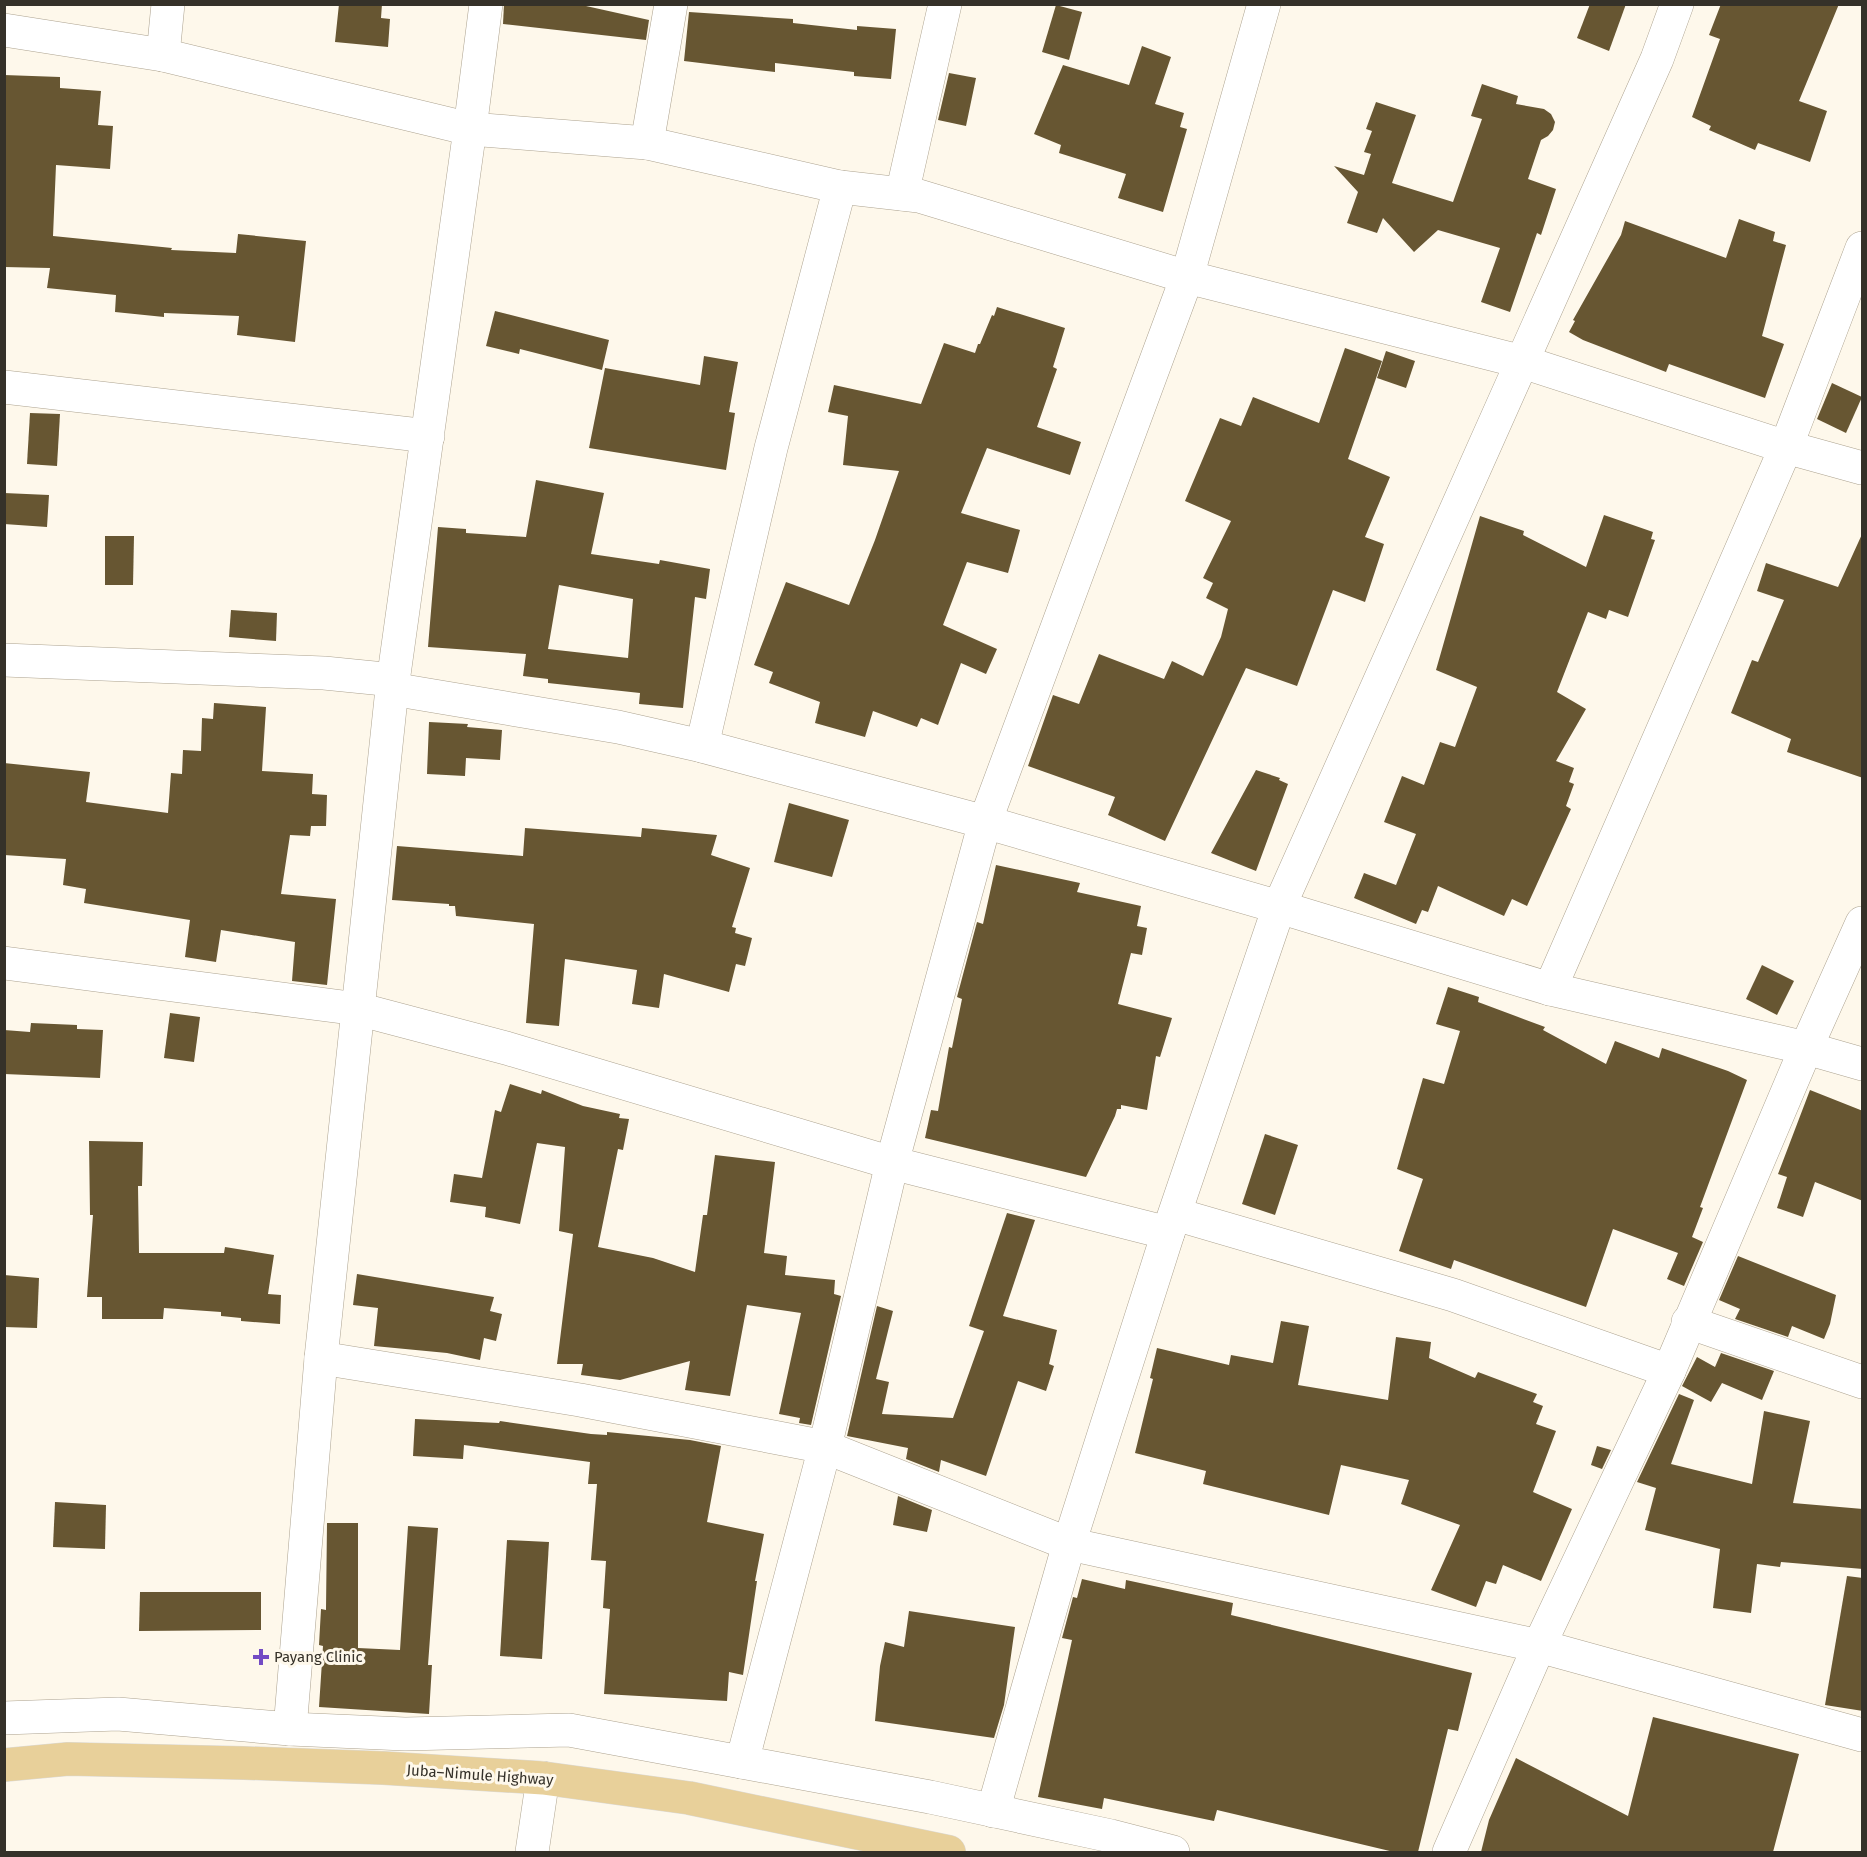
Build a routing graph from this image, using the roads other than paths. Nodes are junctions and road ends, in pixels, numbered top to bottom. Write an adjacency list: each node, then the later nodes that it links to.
1 (168, 4): 8 (street)
2 (486, 4): 9 (street)
3 (671, 4): 10 (street)
4 (945, 4): 12 (street)
5 (1264, 4): 14 (street)
6 (1677, 4): 15 (street)
7 (4, 30): 8 (street)
8 (163, 55): 9 (street)
9 (470, 129): 10 (street); 17 (street)
10 (647, 144): 11 (street)
11 (840, 187): 12 (street); 22 (street)
12 (902, 194): 14 (street)
13 (1863, 248): 18 (street)
14 (1188, 277): 15 (street); 23 (street)
15 (1523, 362): 18 (street); 24 (street)
16 (4, 387): 17 (street)
17 (428, 436): 21 (street)
18 (1786, 447): 19 (street); 27 (street)
19 (1863, 468)
20 (4, 660): 21 (street)
21 (393, 684): 22 (street); 28 (street)
22 (702, 746): 23 (street)
23 (985, 822): 24 (street); 31 (street)
24 (1279, 907): 27 (street); 32 (street)
25 (1863, 923): 29 (street)
26 (4, 963): 28 (street)
27 (1550, 989): 29 (street)
28 (358, 1009): 31 (street); 34 (street)
29 (1806, 1048): 30 (street); 33 (street)
30 (1863, 1064)
31 (892, 1163): 32 (street); 37 (street)
32 (1172, 1223): 35 (street); 38 (street)
33 (1688, 1322): 35 (street); 36 (street)
34 (321, 1358): 37 (street); 41 (street)
35 (1669, 1371): 39 (street)
36 (1863, 1382)
37 (825, 1447): 38 (street); 43 (street)
38 (1069, 1544): 39 (street); 46 (street)
39 (1539, 1646): 42 (street); 50 (street)
40 (4, 1718): 41 (street)
41 (290, 1728): 43 (street)
42 (1863, 1735)
43 (742, 1762): 46 (street)
44 (4, 1765): 45 (main road, Juba–Nimule Highway)
45 (543, 1778): 47 (street); 48 (main road, Juba–Nimule Highway)
46 (993, 1811): 49 (street)
47 (532, 1852)
48 (949, 1852)
49 (1173, 1852)
50 (1449, 1852)

